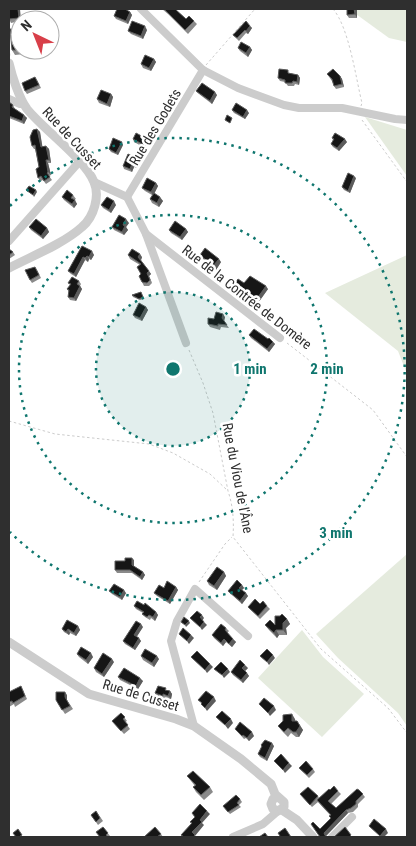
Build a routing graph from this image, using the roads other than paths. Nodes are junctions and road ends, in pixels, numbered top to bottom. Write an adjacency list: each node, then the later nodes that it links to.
1 (140, 9): 3 (street)
2 (9, 63): 4 (street, Rue de Cusset)
3 (203, 70): 7 (street); 10 (street, Rue des Godets)
4 (10, 72): 6 (street, Rue de Cusset)
5 (9, 99): 6 (street)
6 (23, 103): 8 (street, Rue de Cusset)
7 (407, 120)
8 (79, 162): 9 (street, Rue de Cusset); 12 (street)
9 (94, 182): 10 (street); 13 (street, Rue de Cusset)
10 (127, 197): 11 (street, Rue de la Contrée de Domère)
11 (146, 234): 14 (street, Rue de la Contrée de Domère); 15 (street)
12 (9, 241)
13 (9, 268)
14 (280, 338)
15 (186, 343)
16 (248, 636): 18 (street)
17 (9, 642): 18 (street, Rue de Cusset)
18 (194, 726): 19 (street, Rue de Cusset)
19 (278, 805): 21 (street); 22 (street, Rue de Cusset)
20 (352, 817): 23 (street)
21 (233, 837)
22 (313, 837)
23 (332, 837)

